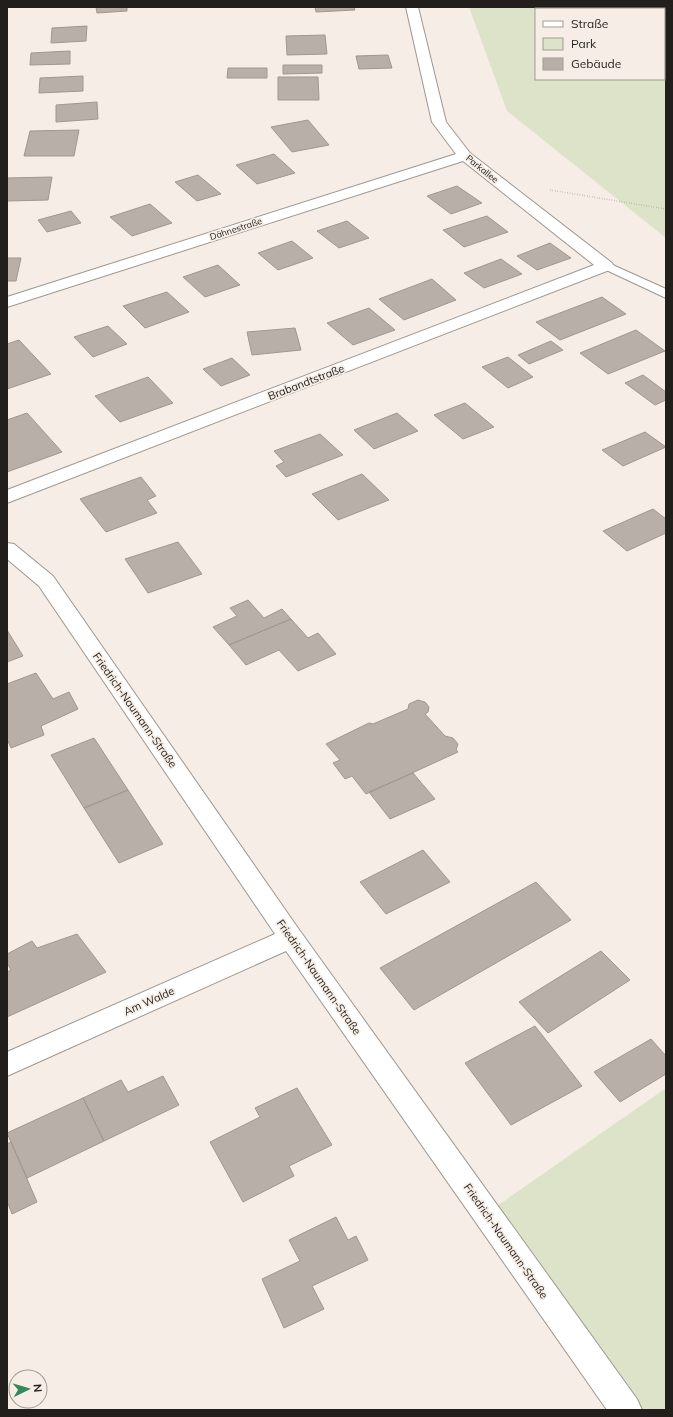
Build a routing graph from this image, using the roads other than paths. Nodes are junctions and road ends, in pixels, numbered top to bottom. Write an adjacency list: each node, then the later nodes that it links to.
1 (412, 7): 2 (street, Parkallee)
2 (465, 156): 3 (street, Parkallee); 5 (street, Dähnestraße)
3 (606, 266): 4 (lane); 6 (street, Brabandtstraße)
4 (666, 294)
5 (7, 302)
6 (7, 497)
7 (7, 549): 8 (street, Friedrich-Naumann-Straße)
8 (291, 938): 9 (street, Am Walde); 10 (street, Friedrich-Naumann-Straße)
9 (7, 1064)
10 (626, 1410)

